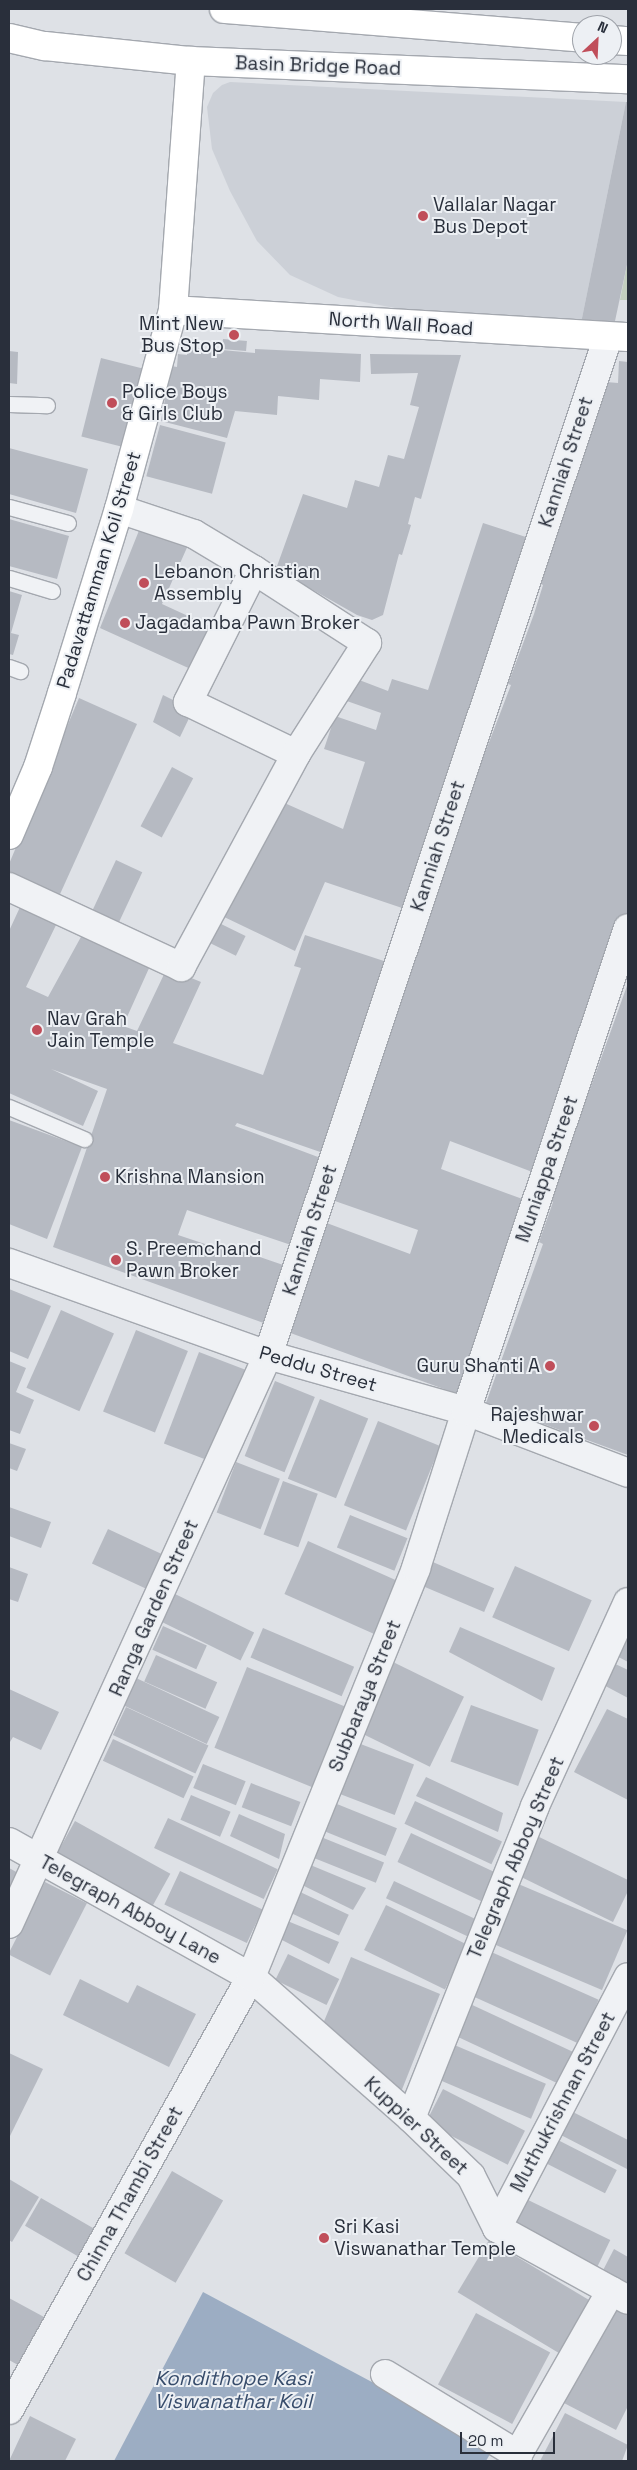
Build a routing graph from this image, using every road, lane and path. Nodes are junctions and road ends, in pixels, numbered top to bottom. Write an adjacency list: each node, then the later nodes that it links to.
1 (224, 9): 2 (main road)
2 (572, 37)
3 (9, 38): 4 (main road, Basin Bridge Road)
4 (191, 61): 5 (main road, Basin Bridge Road); 6 (main road, Padavattamman Koil Street)
5 (628, 79)
6 (173, 310): 7 (main road, North Wall Road); 11 (main road, Padavattamman Koil Street)
7 (618, 337): 23 (street, Kanniah Street)
8 (9, 404): 9 (lane)
9 (47, 405)
10 (9, 507): 12 (lane)
11 (119, 509): 13 (street); 17 (main road, Padavattamman Koil Street)
12 (68, 523)
13 (254, 570): 16 (street); 16 (street)
14 (9, 578): 15 (lane)
15 (52, 591)
16 (296, 754): 18 (street)
17 (9, 835)
18 (9, 887)
19 (628, 928): 24 (street, Muniappa Street)
20 (9, 1107): 21 (lane)
21 (84, 1139)
22 (9, 1263): 23 (street, Peddu Street)
23 (268, 1355): 24 (street, Peddu Street); 28 (street, Ranga Garden Street)
24 (466, 1411): 25 (street, Peddu Street); 30 (street, Subbaraya Street)
25 (628, 1474)
26 (628, 1602): 32 (street, Telegraph Abboy Street)
27 (9, 1842): 28 (street, Telegraph Abboy Lane)
28 (39, 1860): 29 (street, Ranga Garden Street); 30 (street, Telegraph Abboy Lane)
29 (9, 1924)
30 (251, 1977): 32 (street, Kuppier Street); 36 (street, Chinna Thambi Street)
31 (628, 1977): 33 (street, Muthukrishnan Street)
32 (411, 2118): 33 (street, Kuppier Street)
33 (497, 2228): 34 (street)
34 (620, 2295): 37 (street)
35 (385, 2374): 37 (street)
36 (9, 2410)
37 (516, 2458)

